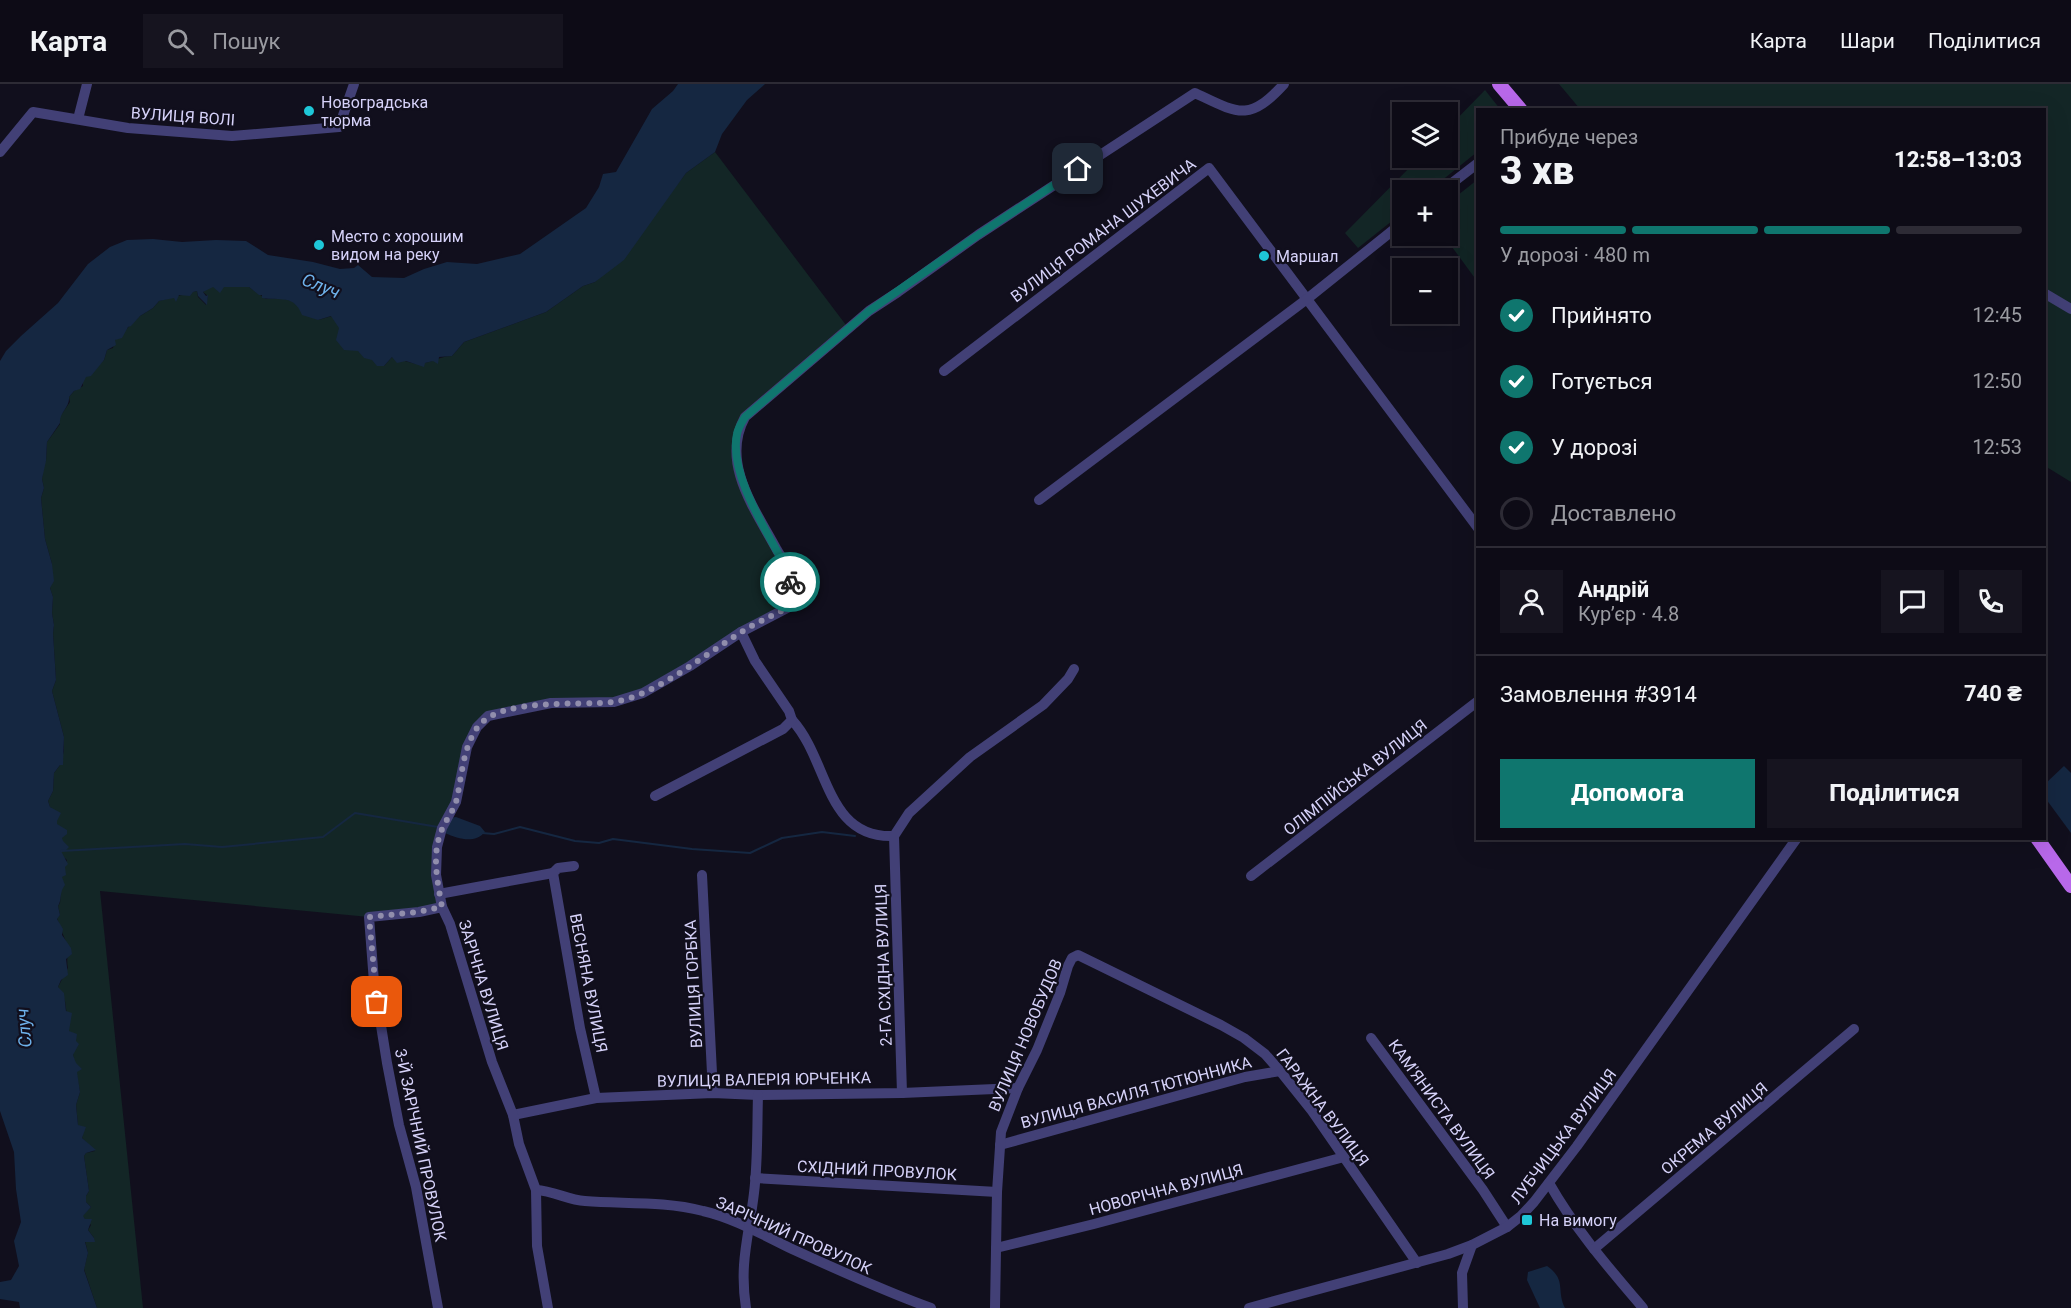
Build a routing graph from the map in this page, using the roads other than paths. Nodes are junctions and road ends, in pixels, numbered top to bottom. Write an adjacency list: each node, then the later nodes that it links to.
1 (87, 84): 6 (street)
2 (354, 84): 6 (street, ВУЛИЦЯ ВОЛІ)
3 (1284, 84): 17 (street, ЗАРІЧНА ВУЛИЦЯ)
4 (1499, 84): 5 (main road)
5 (1519, 108)
6 (78, 119): 7 (street, ВУЛИЦЯ ВОЛІ)
7 (0, 152)
8 (1476, 165): 9 (street)
9 (1456, 180)
10 (1392, 231): 12 (street)
11 (2046, 293): 13 (street)
12 (1307, 299): 14 (street, ВУЛИЦЯ РОМАНА ШУХЕВИЧА); 15 (street); 16 (street, ВУЛИЦЯ РОМАНА ШУХЕВИЧА)
13 (2071, 309)
14 (944, 371)
15 (1039, 500)
16 (1476, 525)
17 (741, 632): 20 (street); 30 (street, ЗАРІЧНА ВУЛИЦЯ)
18 (1074, 669): 22 (street)
19 (1476, 703): 28 (street, ОЛІМПІЙСЬКА ВУЛИЦЯ)
20 (792, 720): 21 (street); 22 (street)
21 (655, 796)
22 (894, 836): 38 (street, 2-ГА СХІДНА ВУЛИЦЯ)
23 (1796, 840): 45 (street, ЛУБЧИЦЬКА ВУЛИЦЯ)
24 (2038, 840): 29 (main road)
25 (574, 866): 26 (street)
26 (554, 873): 30 (street); 40 (street, ВЕСНЯНА ВУЛИЦЯ)
27 (702, 874): 37 (street, ВУЛИЦЯ ГОРБКА)
28 (1251, 876)
29 (2071, 886)
30 (440, 894): 31 (street, ЗАРІЧНА ВУЛИЦЯ)
31 (442, 907): 41 (street, ЗАРІЧНА ВУЛИЦЯ); 54 (street, 3-Й ЗАРІЧНИЙ ПРОВУЛОК)
32 (1078, 955): 35 (street, ГАРАЖНА ВУЛИЦЯ); 36 (street, ВУЛИЦЯ НОВОБУДОВ)
33 (1854, 1029): 52 (street, ОКРЕМА ВУЛИЦЯ)
34 (1371, 1038): 48 (street, КАМ'ЯНИСТА ВУЛИЦЯ)
35 (1280, 1071): 42 (street, ВУЛИЦЯ ВАСИЛЯ ТЮТЮННИКА); 43 (street, ГАРАЖНА ВУЛИЦЯ)
36 (1018, 1088): 38 (street, ВУЛИЦЯ ВАЛЕРІЯ ЮРЧЕНКА); 42 (street, ВУЛИЦЯ НОВОБУДОВ)
37 (713, 1093): 39 (street, ВУЛИЦЯ ВАЛЕРІЯ ЮРЧЕНКА); 40 (street, ВУЛИЦЯ ВАЛЕРІЯ ЮРЧЕНКА)
38 (902, 1093): 39 (street, ВУЛИЦЯ ВАЛЕРІЯ ЮРЧЕНКА)
39 (758, 1095): 44 (street)
40 (596, 1098): 41 (street, ВУЛИЦЯ ВАЛЕРІЯ ЮРЧЕНКА)
41 (513, 1115): 46 (street, ЗАРІЧНА ВУЛИЦЯ)
42 (1000, 1145): 47 (street, ВУЛИЦЯ НОВОБУДОВ)
43 (1344, 1157): 51 (street, НОВОРІЧНА ВУЛИЦЯ); 53 (street, ГАРАЖНА ВУЛИЦЯ)
44 (755, 1178): 47 (street, СХІДНИЙ ПРОВУЛОК); 49 (street)
45 (1549, 1183): 48 (street, ЛУБЧИЦЬКА ВУЛИЦЯ); 52 (street)
46 (536, 1190): 49 (street, ЗАРІЧНИЙ ПРОВУЛОК); 55 (street, ЗАРІЧНА ВУЛИЦЯ)
47 (997, 1192): 51 (street, ВУЛИЦЯ НОВОБУДОВ)
48 (1507, 1227): 50 (street, ЛУБЧИЦЬКА ВУЛИЦЯ)
49 (748, 1228): 56 (street); 57 (street, ЗАРІЧНИЙ ПРОВУЛОК)
50 (1472, 1245): 53 (street, ЛУБЧИЦЬКА ВУЛИЦЯ); 60 (street)
51 (996, 1248): 58 (street, ВУЛИЦЯ НОВОБУДОВ)
52 (1594, 1249): 61 (street)
53 (1417, 1263): 59 (street, ЛУБЧИЦЬКА ВУЛИЦЯ)
54 (438, 1308)
55 (548, 1308)
56 (747, 1308)
57 (931, 1308)
58 (995, 1308)
59 (1249, 1308)
60 (1463, 1308)
61 (1643, 1308)

